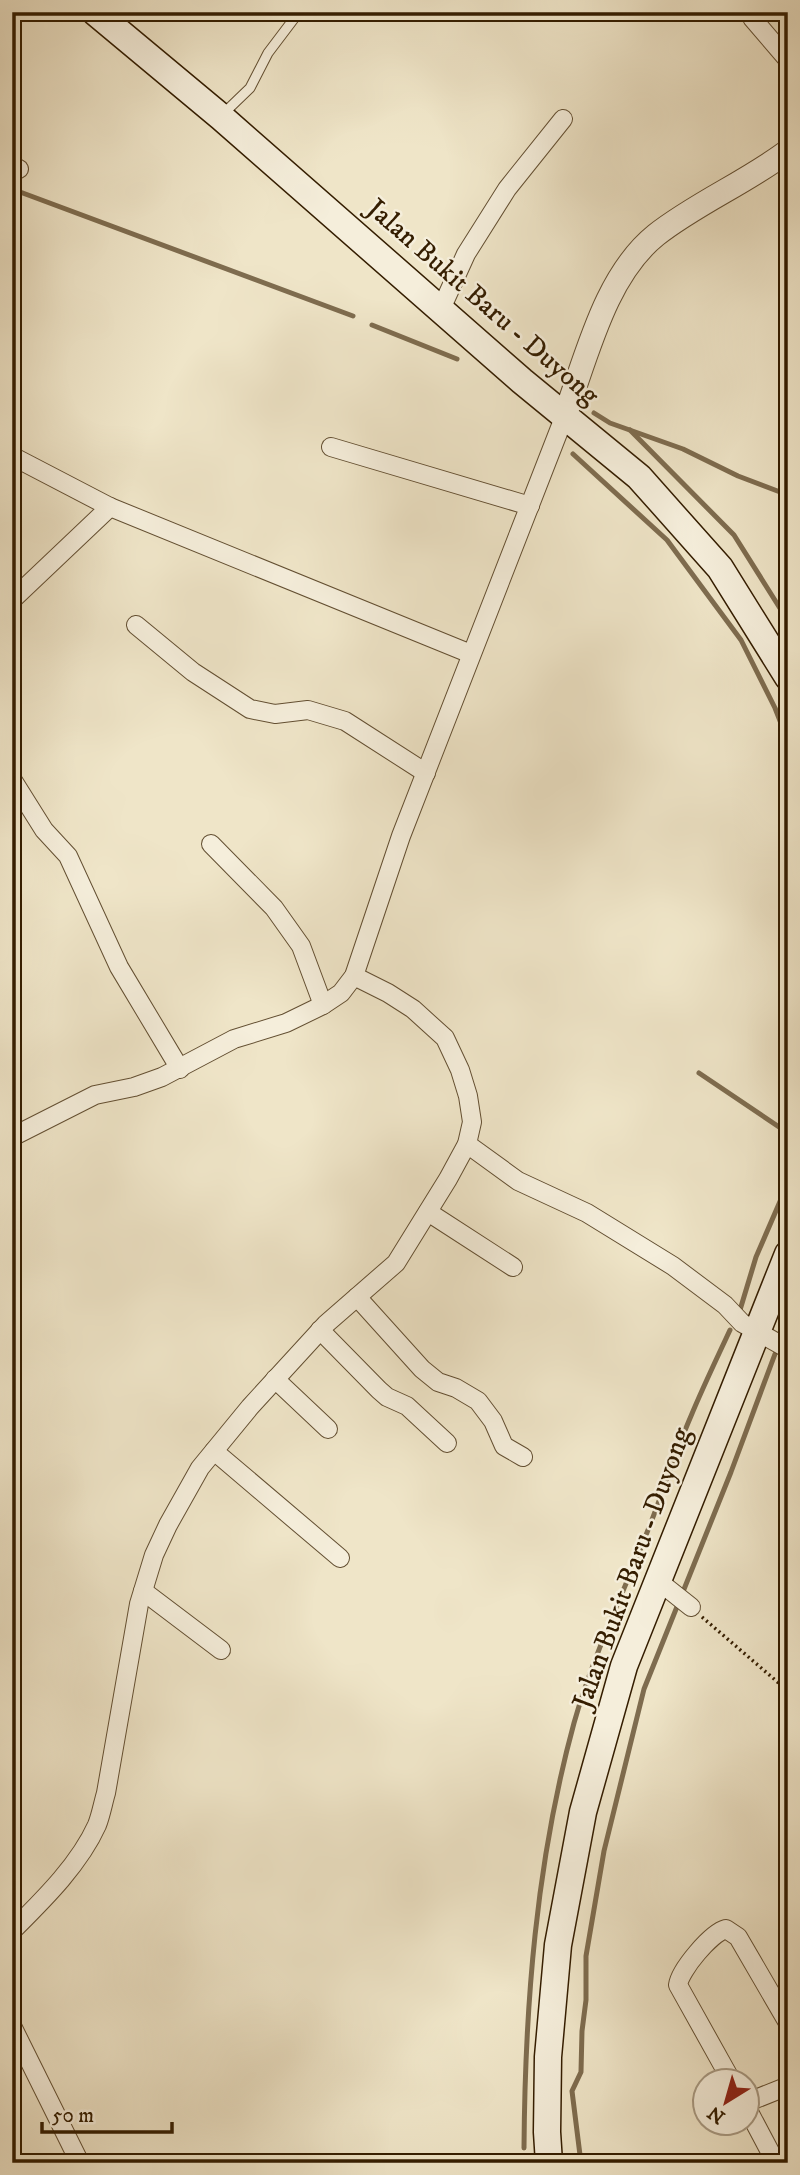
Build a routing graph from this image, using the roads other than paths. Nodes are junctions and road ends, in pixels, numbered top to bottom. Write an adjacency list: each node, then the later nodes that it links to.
1 (95, 12): 5 (main road, Jalan Bukit Baru - Duyong)
2 (299, 12): 5 (lane)
3 (752, 18): 4 (street)
4 (788, 60)
5 (220, 117): 8 (main road, Jalan Bukit Baru - Duyong)
6 (563, 119): 8 (street)
7 (788, 151): 9 (street)
8 (441, 309): 9 (main road, Jalan Bukit Baru - Duyong)
9 (565, 415): 12 (street); 17 (main road, Jalan Bukit Baru - Duyong)
10 (331, 447): 12 (street)
11 (12, 456): 13 (street)
12 (530, 506): 16 (street)
13 (110, 507): 14 (street); 16 (street)
14 (12, 600)
15 (136, 625): 18 (street)
16 (471, 654): 18 (street)
17 (788, 677)
18 (426, 773): 21 (street)
19 (12, 779): 23 (street)
20 (211, 844): 22 (street)
21 (354, 976): 22 (street); 25 (street)
22 (323, 1005): 23 (street)
23 (180, 1069): 24 (street)
24 (12, 1137)
25 (467, 1144): 26 (street); 31 (street)
26 (428, 1212): 28 (street); 29 (street)
27 (788, 1254): 31 (main road, Jalan Bukit Baru - Duyong)
28 (513, 1267)
29 (357, 1297): 30 (street); 37 (street)
30 (320, 1330): 33 (street); 35 (street)
31 (756, 1332): 32 (street); 39 (main road, Jalan Bukit Baru - Duyong)
32 (788, 1349)
33 (275, 1379): 34 (street); 36 (street)
34 (328, 1429)
35 (447, 1443)
36 (214, 1451): 38 (street); 40 (street)
37 (523, 1457)
38 (340, 1558)
39 (665, 1587): 41 (street); 51 (main road, Jalan Bukit Baru - Duyong)
40 (143, 1591): 42 (street); 43 (street)
41 (691, 1607)
42 (221, 1650)
43 (12, 1931)
44 (788, 2023): 46 (street)
45 (12, 2026): 50 (street)
46 (723, 2066)
47 (788, 2086): 48 (street)
48 (762, 2096)
49 (761, 2136): 52 (street)
50 (80, 2163)
51 (549, 2163)
52 (776, 2163)

